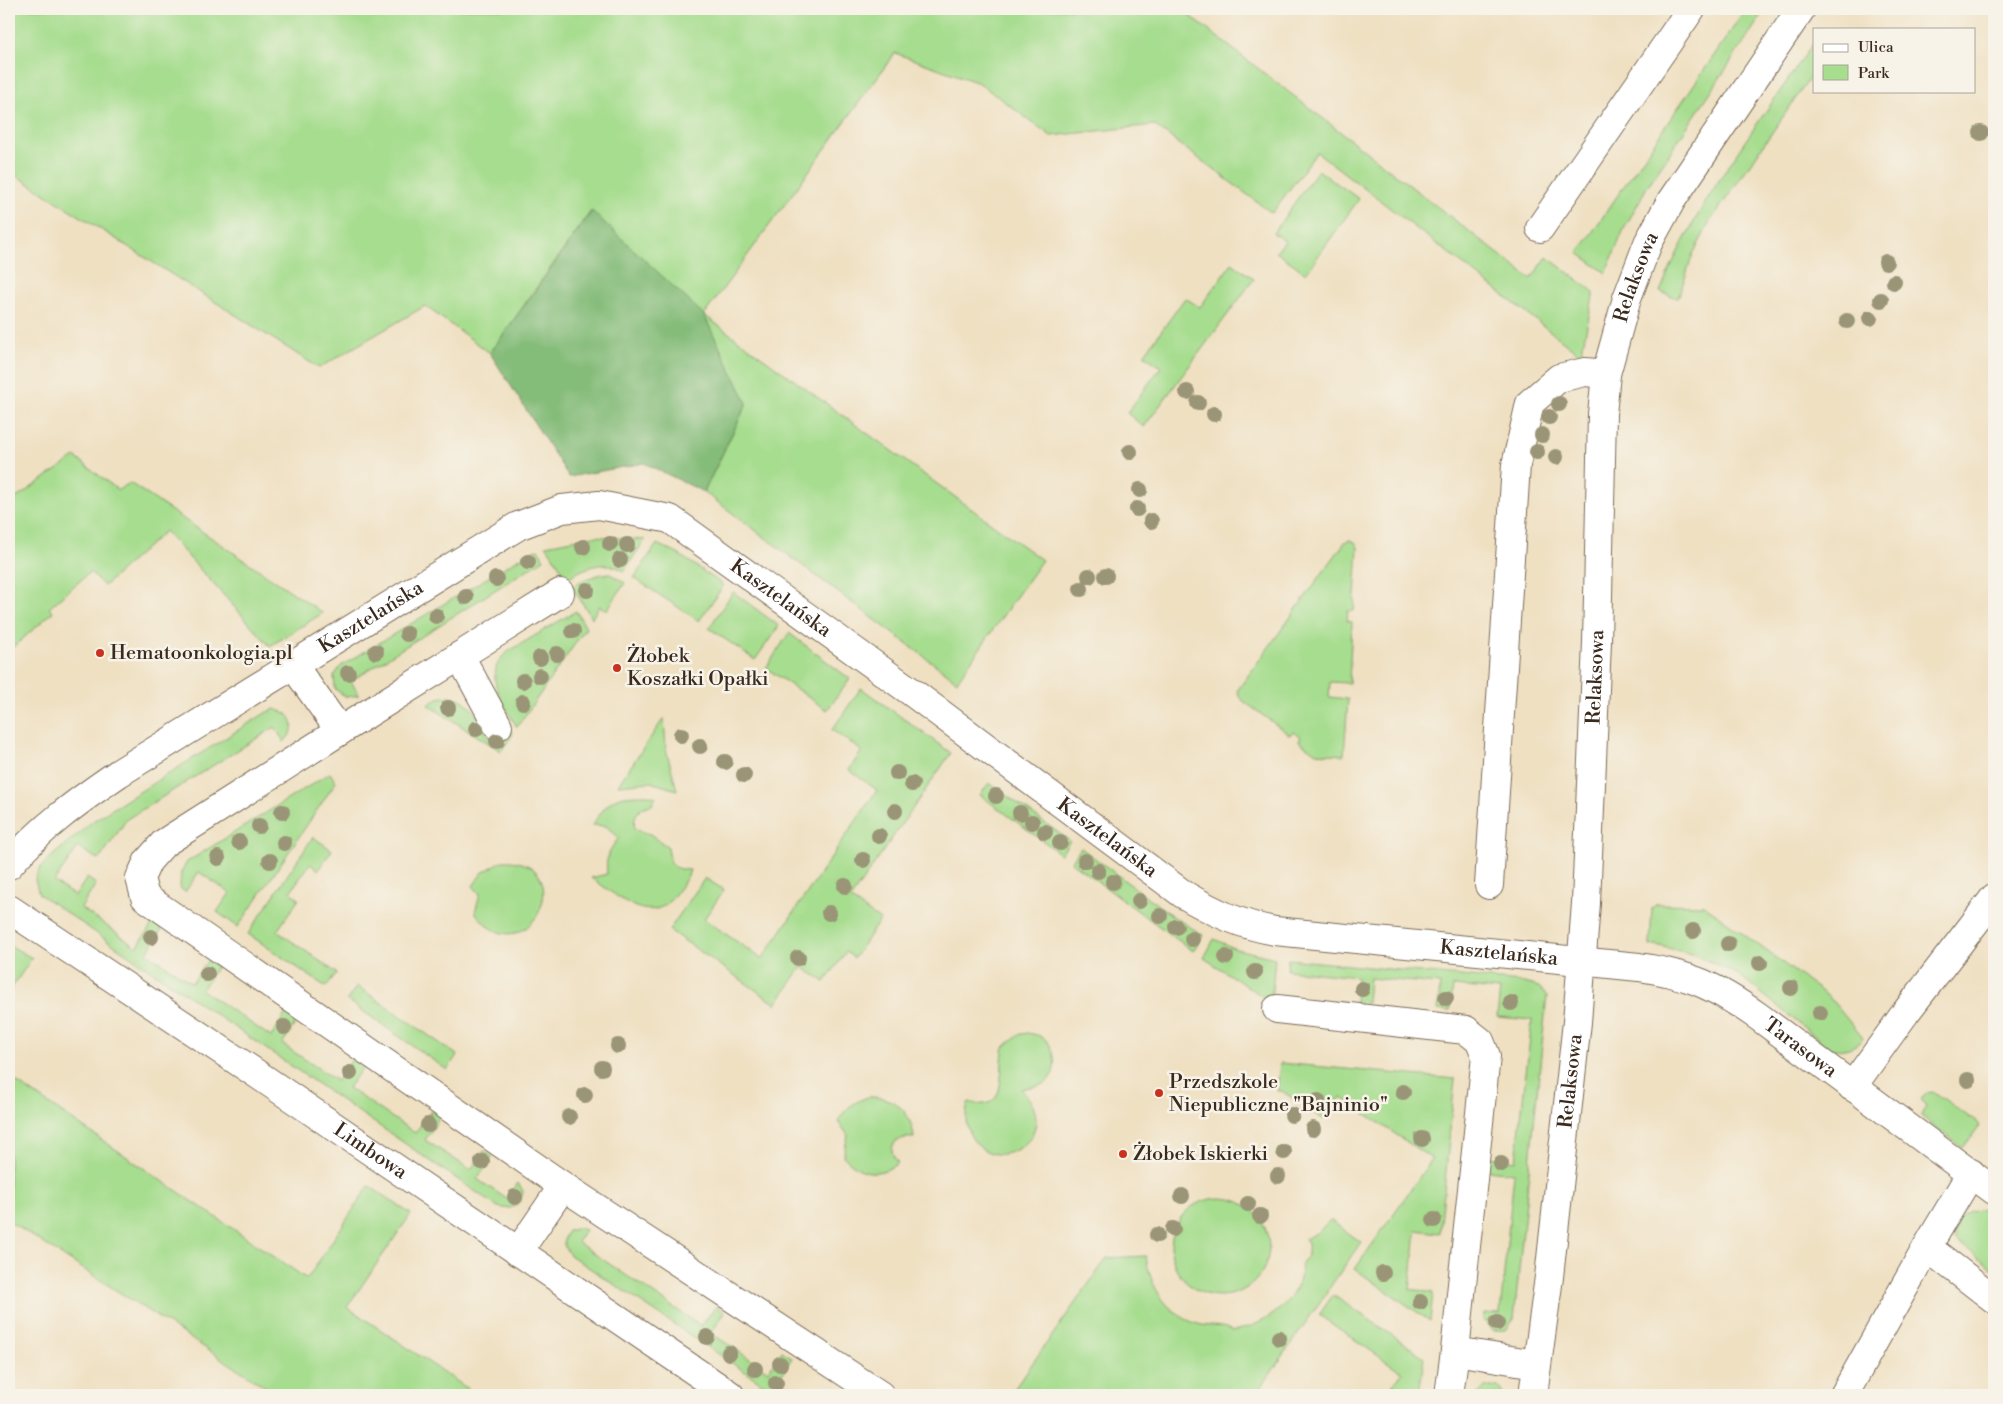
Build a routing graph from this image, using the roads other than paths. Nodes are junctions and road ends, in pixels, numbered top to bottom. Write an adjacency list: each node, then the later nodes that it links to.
1 (1691, 9): 3 (street)
2 (1801, 9): 4 (street, Relaksowa)
3 (1540, 228)
4 (1606, 374): 11 (street); 14 (street, Relaksowa)
5 (560, 593): 6 (street)
6 (460, 656): 8 (street); 9 (street)
7 (293, 665): 9 (street); 10 (street, Kasztelańska); 14 (street, Kasztelańska)
8 (498, 726)
9 (340, 731): 18 (street)
10 (9, 865)
11 (1489, 886)
12 (1994, 898): 16 (street)
13 (9, 909): 21 (street, Limbowa)
14 (1580, 962): 16 (street, Tarasowa); 24 (street, Relaksowa)
15 (1277, 1009): 23 (street)
16 (1852, 1087): 17 (street, Tarasowa)
17 (1970, 1174): 19 (street, Tarasowa); 20 (street)
18 (563, 1186): 21 (street); 26 (street)
19 (1994, 1191)
20 (1927, 1246): 22 (street); 29 (street)
21 (518, 1252): 25 (street, Limbowa)
22 (1994, 1299)
23 (1456, 1351): 24 (street); 27 (street)
24 (1536, 1364): 28 (street, Relaksowa)
25 (730, 1395)
26 (880, 1395)
27 (1449, 1395)
28 (1533, 1395)
29 (1844, 1395)

